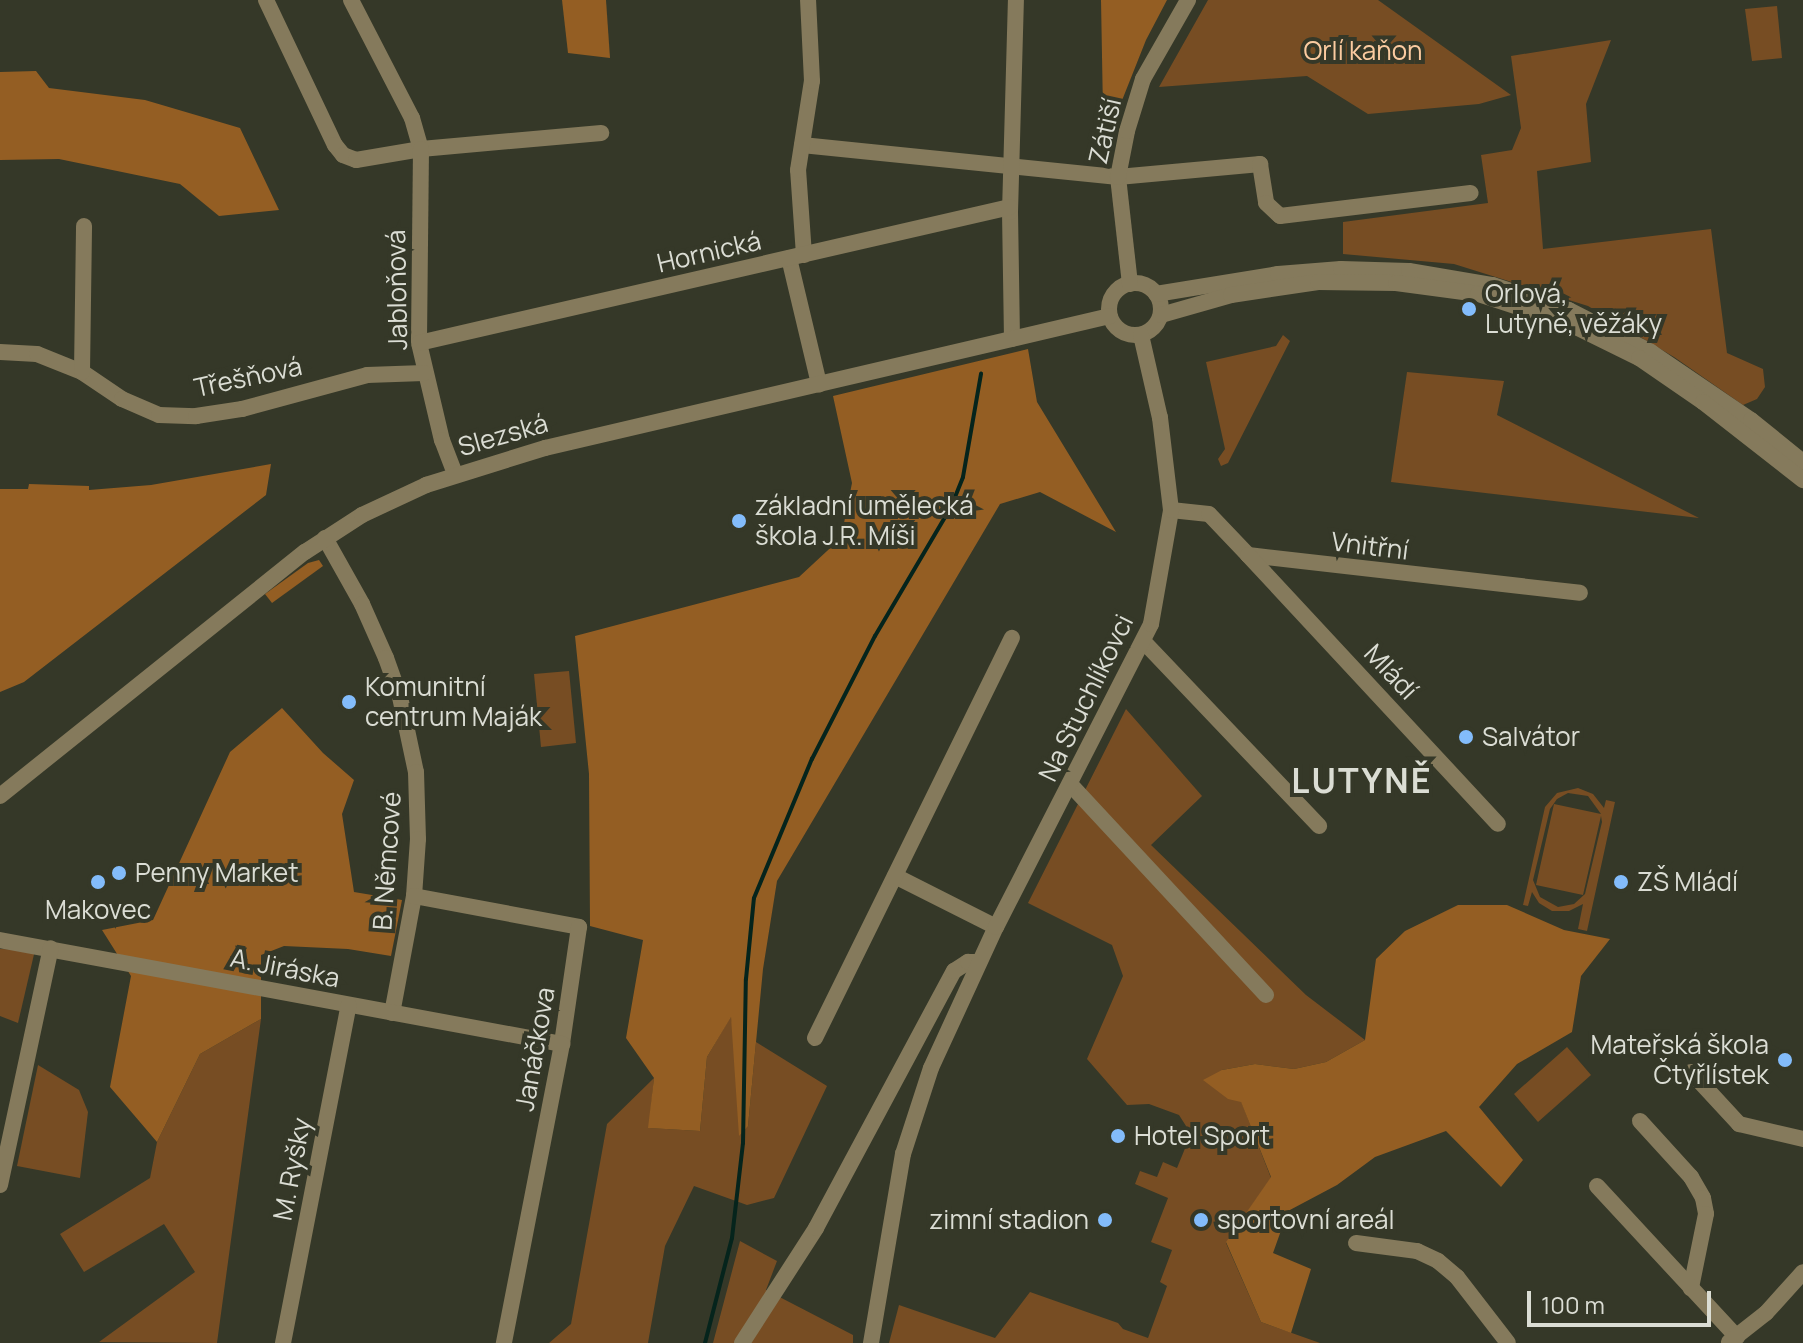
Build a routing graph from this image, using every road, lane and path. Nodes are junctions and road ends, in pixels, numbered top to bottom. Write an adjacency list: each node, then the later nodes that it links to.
1 (266, 0): 8 (street)
2 (351, 0): 8 (street, Jabloňová)
3 (808, 0): 7 (street)
4 (1016, 0): 9 (street)
5 (1188, 0): 10 (street, Zátiší)
6 (601, 133): 8 (street)
7 (802, 145): 9 (street); 14 (street)
8 (421, 149): 21 (street, Jabloňová)
9 (1012, 167): 10 (street); 12 (street)
10 (1118, 177): 11 (street); 15 (street, Zátiší)
11 (1471, 193)
12 (1010, 207): 14 (street, Hornická); 20 (street)
13 (84, 226): 23 (street)
14 (797, 256): 21 (street, Hornická); 25 (street)
15 (1130, 284): 16 (street); 18 (street)
16 (1156, 294): 17 (street); 26 (street)
17 (1161, 315): 19 (street); 28 (street)
18 (1110, 316): 19 (street); 20 (street, Slezská)
19 (1141, 335): 29 (street, Na Stuchlíkovci)
20 (1012, 339): 25 (street, Slezská)
21 (419, 343): 24 (street, Jabloňová)
22 (0, 352): 23 (street, Třešňová)
23 (82, 372): 24 (street, Třešňová)
24 (424, 373): 27 (street, Jabloňová)
25 (819, 384): 27 (street, Slezská)
26 (1803, 462)
27 (455, 474): 30 (street, Slezská)
28 (1803, 480)
29 (1171, 510): 31 (street); 34 (street, Na Stuchlíkovci)
30 (325, 538): 36 (street, Slezská); 40 (street, B. Němcové)
31 (1248, 555): 32 (street, Vnitřní); 37 (street, Mládí)
32 (1580, 593)
33 (1012, 638): 39 (street)
34 (1144, 642): 35 (street, Na Stuchlíkovci); 38 (street)
35 (1070, 784): 41 (street, Na Stuchlíkovci); 45 (street)
36 (0, 796)
37 (1498, 824)
38 (1319, 826)
39 (895, 876): 41 (street); 48 (street)
40 (414, 896): 47 (street, B. Němcové); 49 (street, Janáčkova)
41 (996, 927): 44 (street, Na Stuchlíkovci)
42 (0, 940): 43 (street, A. Jiráska)
43 (51, 948): 46 (street, A. Jiráska); 53 (street)
44 (979, 962): 61 (street); 62 (street, Na Stuchlíkovci)
45 (1266, 995)
46 (349, 1005): 47 (street, A. Jiráska); 59 (street, M. Ryšky)
47 (392, 1013): 49 (street, A. Jiráska)
48 (815, 1038)
49 (562, 1044): 60 (street, Janáčkova)
50 (1691, 1072): 52 (street)
51 (1640, 1121): 57 (street)
52 (1803, 1139)
53 (0, 1185)
54 (1597, 1186): 57 (street)
55 (1356, 1243): 63 (street)
56 (1803, 1272): 58 (street)
57 (1691, 1288): 58 (street)
58 (1732, 1340)
59 (283, 1343)
60 (504, 1343)
61 (742, 1343)
62 (871, 1343)
63 (1508, 1343)

